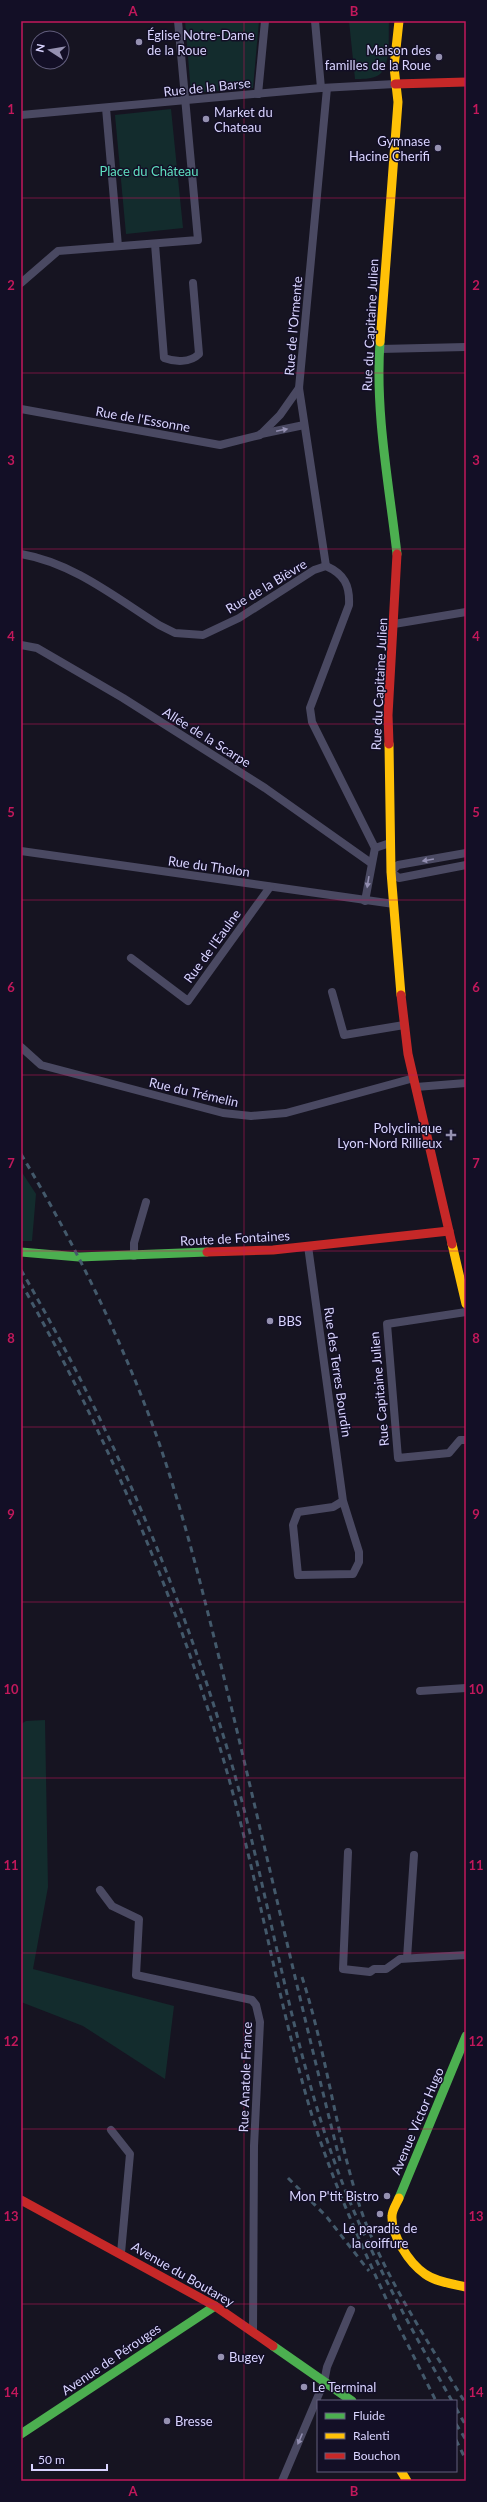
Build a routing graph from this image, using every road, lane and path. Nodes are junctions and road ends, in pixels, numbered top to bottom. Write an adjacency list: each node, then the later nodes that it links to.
1 (178, 21): 9 (street)
2 (265, 21): 8 (street)
3 (315, 21): 7 (street, Rue de l'Ormente)
4 (399, 21): 6 (street)
5 (466, 82): 6 (street)
6 (395, 84): 7 (street, Rue de la Barse); 17 (street, Rue du Capitaine Julien)
7 (324, 88): 8 (street, Rue de la Barse); 18 (street, Rue de l'Ormente)
8 (258, 94): 9 (street, Rue de la Barse)
9 (185, 101): 10 (street, Rue de la Barse); 12 (street)
10 (106, 108): 11 (street, Rue de la Barse); 13 (street)
11 (21, 115)
12 (155, 244): 13 (street); 15 (street)
13 (118, 246): 14 (street)
14 (21, 283)
15 (193, 283)
16 (466, 347): 17 (street)
17 (380, 349): 25 (street, Rue du Capitaine Julien)
18 (299, 388): 20 (street, Rue de l'Ormente); 21 (street, Rue de l'Essonne)
19 (21, 409): 21 (street, Rue de l'Essonne)
20 (304, 425): 21 (street, Rue de l'Essonne, one-way to 20); 23 (street, Rue de l'Ormente)
21 (260, 435)
22 (21, 554): 23 (street, Rue de la Bièvre)
23 (326, 566): 28 (street, Rue de la Bièvre)
24 (466, 612): 25 (street)
25 (394, 624): 27 (street, Rue du Capitaine Julien)
26 (21, 645): 31 (street, Allée de la Scarpe)
27 (390, 843): 28 (street); 33 (street, Rue du Capitaine Julien)
28 (375, 848): 31 (street)
29 (21, 851): 34 (street, Rue du Tholon)
30 (466, 853): 33 (street, one-way to 33)
31 (371, 863): 35 (street, one-way to 35)
32 (466, 865): 33 (street)
33 (391, 872): 36 (street, Rue du Capitaine Julien)
34 (270, 887): 35 (street, Rue du Tholon); 37 (street, Rue de l'Eaulne)
35 (365, 901): 36 (street, Rue du Tholon)
36 (394, 904): 39 (street, Rue du Capitaine Julien)
37 (131, 958)
38 (332, 992): 39 (street)
39 (404, 1025): 41 (street, Rue du Capitaine Julien)
40 (21, 1047): 41 (street, Rue du Trémelin)
41 (415, 1082): 42 (street, Rue du Trémelin); 44 (street, Rue du Capitaine Julien)
42 (466, 1082)
43 (146, 1202): 47 (street)
44 (449, 1231): 45 (street, Route de Fontaines); 48 (street, Rue du Capitaine Julien)
45 (308, 1246): 47 (street, Route de Fontaines); 51 (street, Rue des Terres Bourdin)
46 (21, 1252): 47 (street, Route de Fontaines)
47 (134, 1256)
48 (466, 1304)
49 (466, 1312): 50 (street, Rue Capitaine Julien)
50 (466, 1440)
51 (343, 1501): 51 (street, Rue des Terres Bourdin)
52 (466, 1688): 53 (street)
53 (420, 1691)
54 (348, 1852): 58 (street)
55 (414, 1855): 58 (street)
56 (100, 1890): 66 (street, Rue Anatole France)
57 (466, 1955): 58 (street)
58 (407, 1958)
59 (466, 2036): 63 (street, Avenue Victor Hugo)
60 (111, 2130): 62 (street)
61 (21, 2200): 62 (street, Avenue du Boutarey)
62 (121, 2253): 64 (street, Avenue du Boutarey)
63 (466, 2287)
64 (215, 2306): 66 (street, Avenue du Boutarey); 69 (street, Avenue de Pérouges)
65 (350, 2310): 67 (street)
66 (253, 2332): 67 (street, Avenue du Boutarey)
67 (324, 2382): 68 (street, Avenue du Boutarey); 71 (street, one-way to 71)
68 (351, 2400)
69 (21, 2434)
70 (402, 2472): 72 (street)
71 (282, 2481)
72 (407, 2481)

